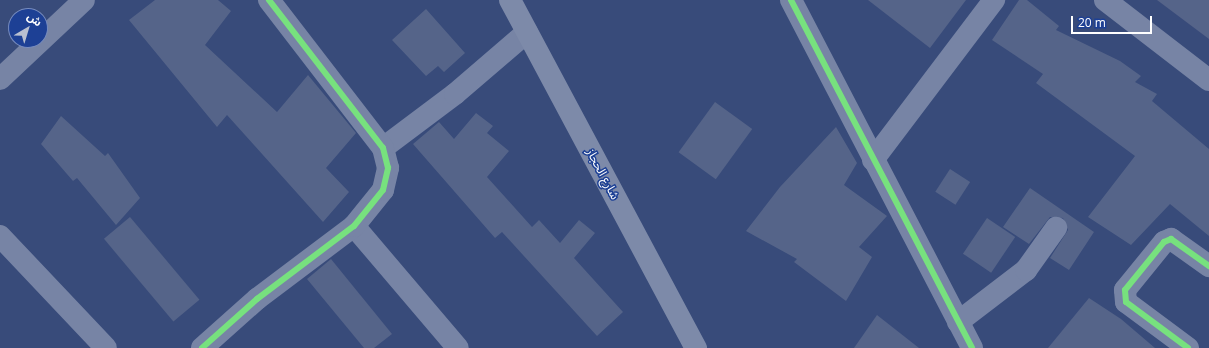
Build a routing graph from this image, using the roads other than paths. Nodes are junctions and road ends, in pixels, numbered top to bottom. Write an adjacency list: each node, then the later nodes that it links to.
1 (84, 0): 9 (street)
2 (269, 0): 10 (street)
3 (510, 0): 7 (main road, شارع الحجاز)
4 (791, 0): 11 (street)
5 (994, 0): 11 (street)
6 (1105, 0): 8 (street)
7 (527, 32): 10 (street); 17 (main road, شارع الحجاز)
8 (1207, 74)
9 (0, 79)
10 (384, 148): 12 (street)
11 (873, 160): 16 (street)
12 (354, 226): 19 (street); 20 (street)
13 (1056, 228): 16 (street)
14 (0, 236): 18 (street)
15 (1209, 266): 22 (street)
16 (958, 322): 21 (street)
17 (691, 346)
18 (106, 348)
19 (202, 348)
20 (458, 348)
21 (972, 348)
22 (1188, 348)

